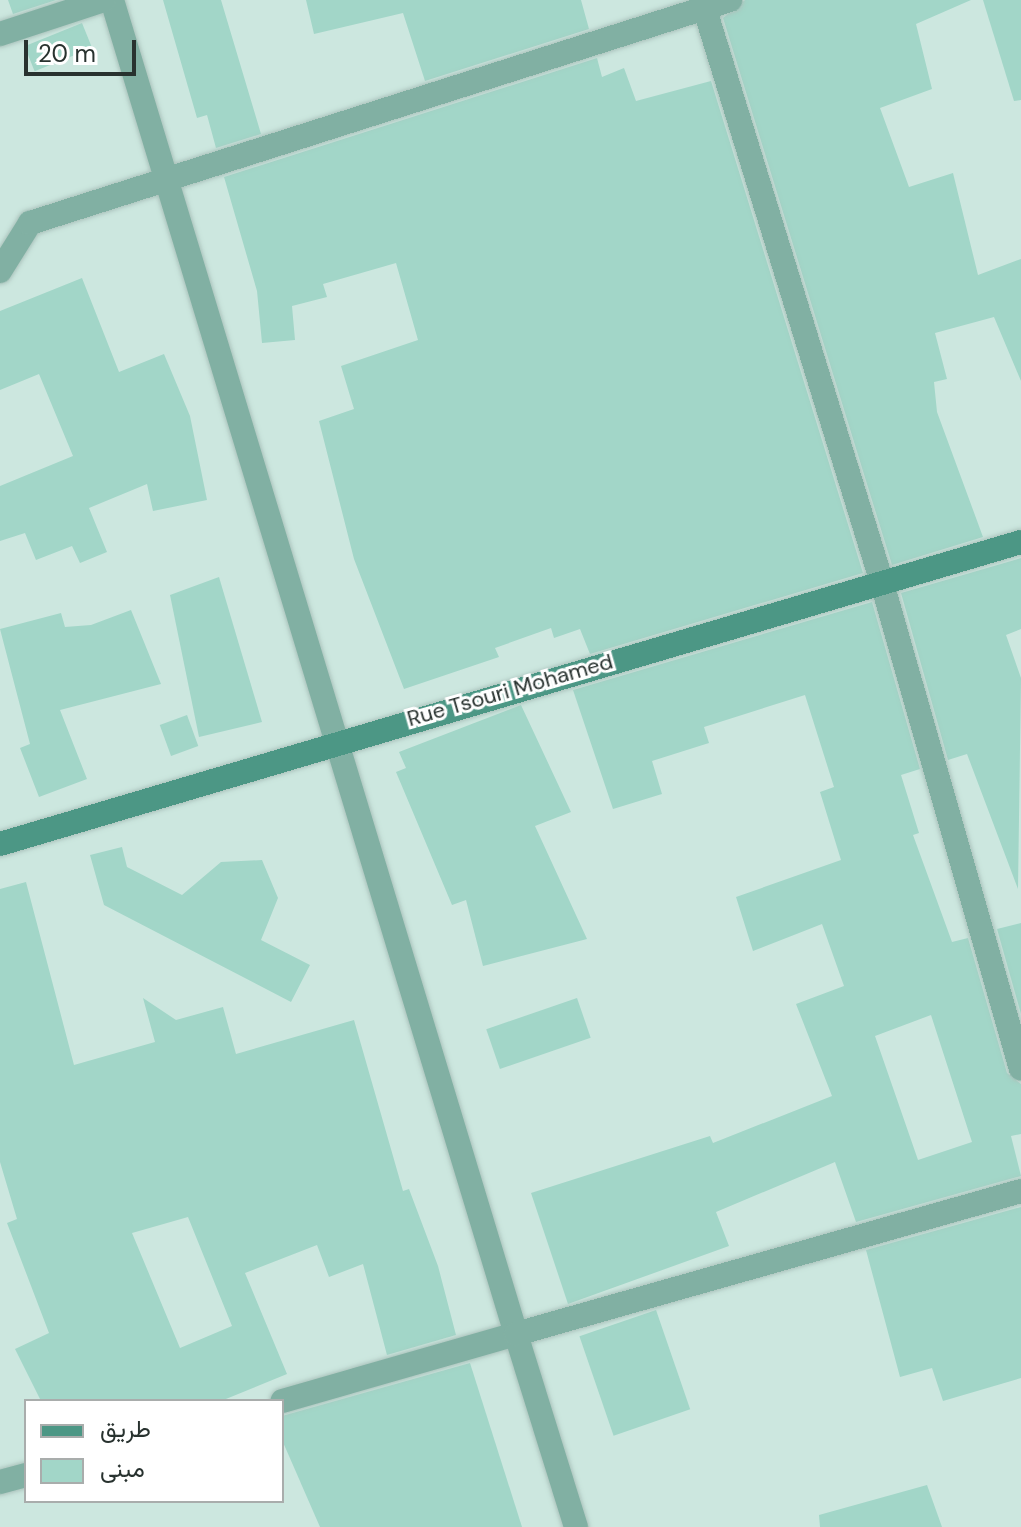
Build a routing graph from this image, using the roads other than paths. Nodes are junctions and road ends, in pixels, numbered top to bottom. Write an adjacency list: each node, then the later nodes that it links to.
1 (104, 0): 5 (street)
2 (112, 0): 6 (street)
3 (730, 0): 4 (street)
4 (703, 4): 6 (street); 9 (street)
5 (0, 34)
6 (169, 176): 7 (street); 10 (street)
7 (0, 271)
8 (1021, 542): 9 (street, Rue Tsouri Mohamed)
9 (882, 583): 10 (street, Rue Tsouri Mohamed); 12 (street)
10 (340, 739): 11 (street, Rue Tsouri Mohamed); 14 (street)
11 (0, 844)
12 (1021, 1069)
13 (1021, 1191): 14 (street)
14 (516, 1334): 15 (street); 18 (street)
15 (284, 1400)
16 (24, 1476): 17 (street)
17 (0, 1482)
18 (576, 1527)

